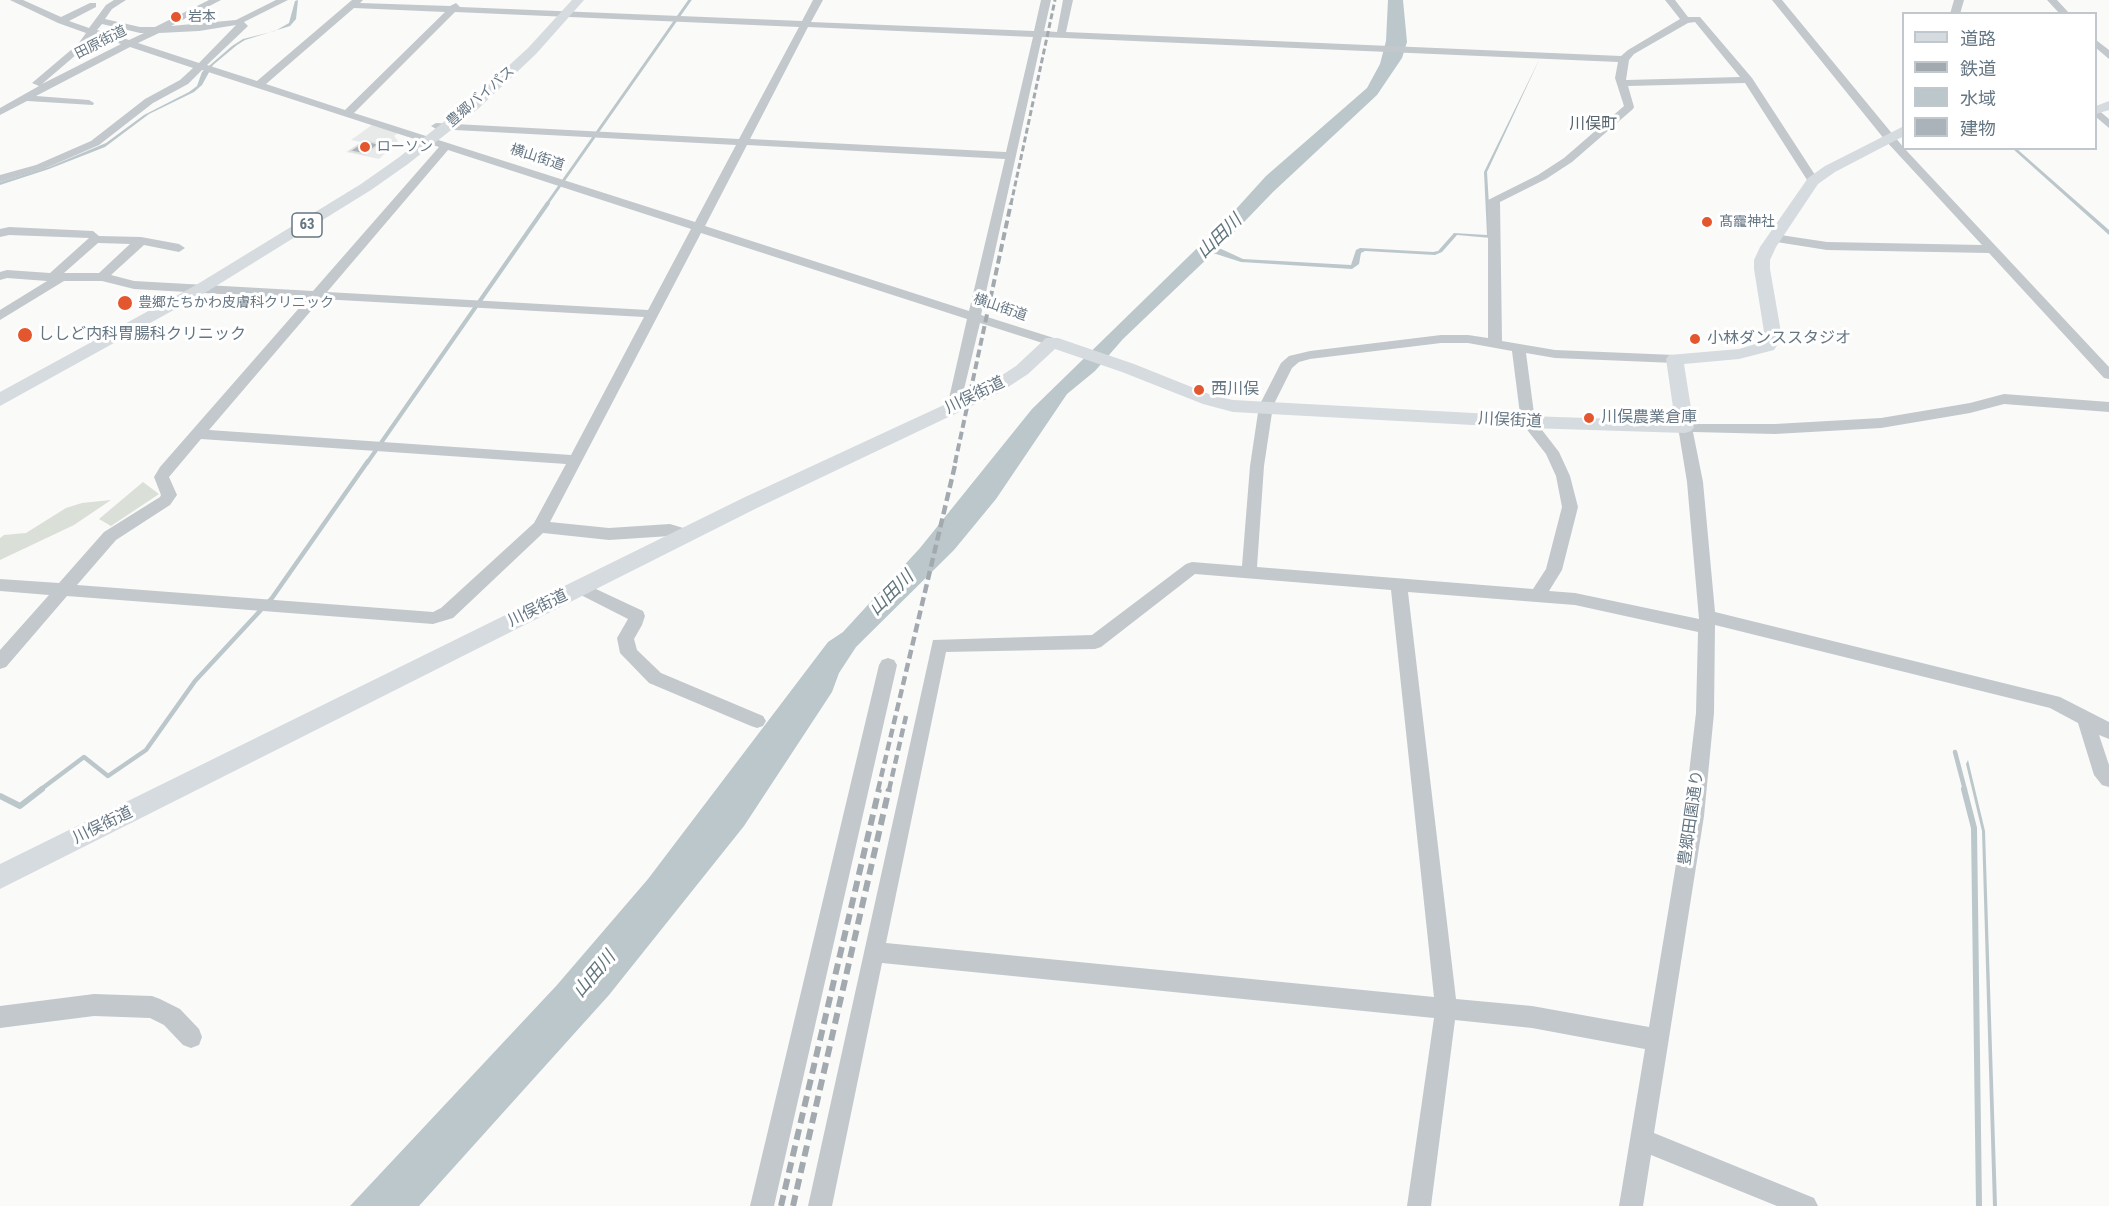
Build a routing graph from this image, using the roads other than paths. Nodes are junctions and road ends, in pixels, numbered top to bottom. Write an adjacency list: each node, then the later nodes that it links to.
1 (121, 0): 22 (street)
2 (216, 0): 24 (street, 田原街道)
3 (283, 0): 21 (street)
4 (462, 0): 16 (street)
5 (578, 0): 17 (main road, 豊郷バイパス / 63)
6 (818, 0): 23 (street)
7 (1046, 0): 25 (street)
8 (1068, 0): 26 (street)
9 (1670, 0): 19 (street)
10 (1777, 0): 43 (street)
11 (2047, 0): 12 (street)
12 (2053, 0): 18 (street)
13 (22, 1): 20 (street, 横山街道)
14 (354, 2): 16 (street); 34 (street)
15 (93, 5): 20 (street)
16 (452, 10): 17 (street); 40 (street)
17 (563, 10): 23 (street); 42 (main road, 豊郷バイパス / 63)
18 (2064, 12)
19 (1686, 20): 30 (street); 32 (street)
20 (61, 21): 22 (street, 横山街道)
21 (238, 22): 24 (street); 31 (street)
22 (95, 25): 24 (street); 27 (street, 横山街道); 36 (street)
23 (805, 25): 25 (street); 44 (street)
24 (157, 30): 27 (street, 田原街道)
25 (1038, 35): 26 (street); 47 (street)
26 (1061, 36): 30 (street)
27 (132, 42): 31 (street, 横山街道); 35 (street, 田原街道)
28 (2097, 44): 29 (street)
29 (2109, 56)
30 (1624, 59): 33 (street)
31 (202, 65): 34 (street, 横山街道); 48 (street)
32 (1748, 80): 33 (street); 49 (street)
33 (1622, 83): 65 (street)
34 (260, 84): 40 (street, 横山街道)
35 (25, 98): 36 (street, 田原街道); 37 (street)
36 (14, 104): 38 (street, 田原街道)
37 (88, 104)
38 (0, 112)
39 (2097, 112): 41 (street)
40 (348, 113): 42 (street, 横山街道)
41 (2109, 125)
42 (433, 132): 44 (street); 45 (street, 横山街道); 60 (main road, 豊郷バイパス / 63)
43 (1896, 134): 49 (main road)
44 (741, 142): 47 (street); 50 (street)
45 (447, 145): 50 (street, 横山街道); 61 (street)
46 (1909, 150): 56 (street)
47 (1011, 156): 64 (street)
48 (0, 179)
49 (1813, 181): 52 (main road)
50 (699, 226): 62 (street); 64 (street, 横山街道)
51 (0, 233): 53 (street)
52 (1774, 238): 56 (street); 68 (main road)
53 (95, 239): 54 (street); 58 (street)
54 (141, 241): 55 (street); 59 (street)
55 (179, 248)
56 (1992, 249): 69 (street)
57 (0, 276): 58 (street)
58 (57, 277): 59 (street); 63 (street)
59 (102, 277): 60 (street)
60 (195, 288): 61 (street); 70 (main road, 豊郷バイパス / 63); 71 (main road, 豊郷バイパス / 63)
61 (316, 295): 62 (street); 77 (street)
62 (653, 314): 78 (street)
63 (0, 315)
64 (975, 315): 66 (street, 横山街道); 73 (street)
65 (1495, 342): 67 (street); 72 (street)
66 (1061, 345): 72 (main road, 川俣街道); 73 (main road, 川俣街道)
67 (1518, 347): 68 (street); 75 (street)
68 (1675, 358): 76 (main road)
69 (2109, 375)
70 (0, 391)
71 (0, 400)
72 (1266, 406): 75 (main road, 川俣街道); 81 (street)
73 (954, 407): 80 (main road, 川俣街道)
74 (2109, 407): 76 (street)
75 (1528, 422): 76 (main road, 川俣街道); 86 (street)
76 (1685, 427): 87 (street, 豊郷田園通り)
77 (197, 434): 78 (street); 85 (street)
78 (575, 460): 79 (street)
79 (540, 527): 80 (street); 85 (street)
80 (687, 535): 84 (main road, 川俣街道)
81 (1249, 573): 83 (street); 95 (street)
82 (0, 585): 85 (street)
83 (1399, 586): 86 (street); 96 (street)
84 (581, 588): 91 (street); 94 (main road, 川俣街道)
85 (62, 590): 88 (street)
86 (1537, 596): 87 (street)
87 (1707, 622): 90 (street); 99 (street, 豊郷田園通り)
88 (0, 662)
89 (888, 665): 101 (street)
90 (2085, 718): 92 (street); 93 (street)
91 (757, 721)
92 (2109, 731)
93 (2109, 779)
94 (0, 877)
95 (875, 952): 96 (street); 102 (street)
96 (1446, 1008): 99 (street); 103 (street)
97 (0, 1017): 98 (street)
98 (191, 1037)
99 (1658, 1040): 100 (street, 豊郷田園通り)
100 (1642, 1140): 104 (street, 豊郷田園通り); 105 (street)
101 (762, 1206)
102 (820, 1206)
103 (1419, 1206)
104 (1631, 1206)
105 (1806, 1206)

